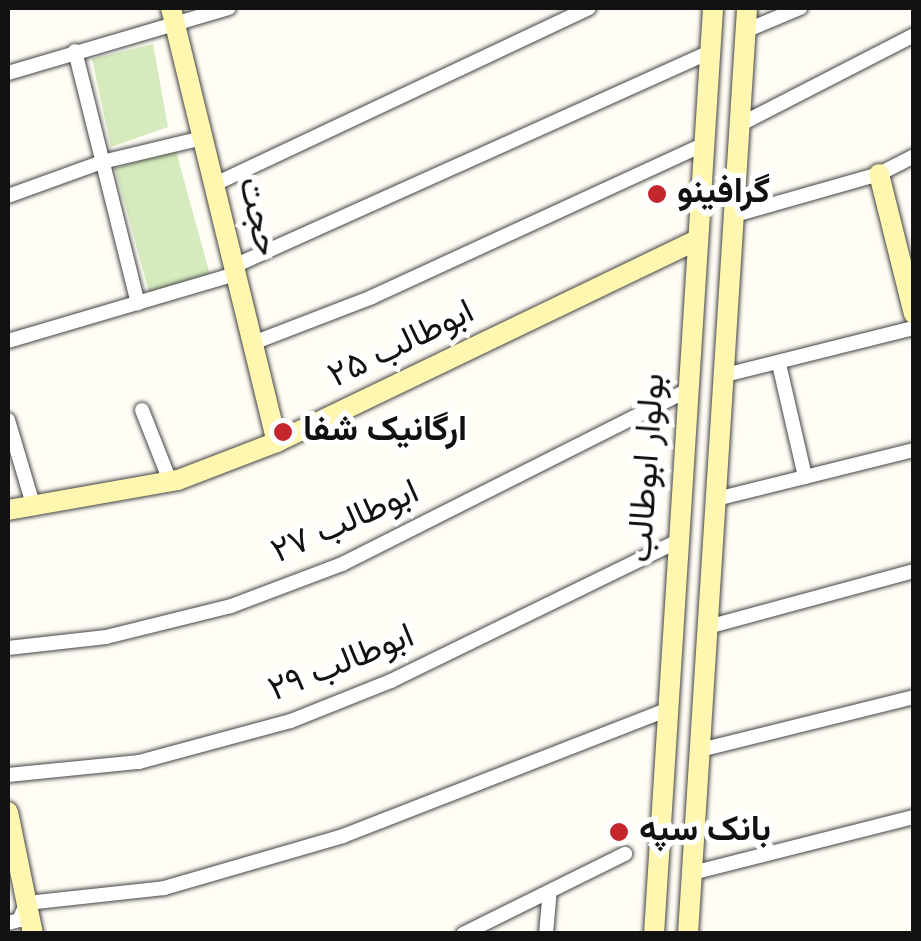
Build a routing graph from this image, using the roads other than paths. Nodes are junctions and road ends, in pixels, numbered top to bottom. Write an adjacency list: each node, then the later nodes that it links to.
1 (229, 8): 6 (street)
2 (589, 8): 18 (street)
3 (713, 8): 10 (main road, بولوار ابوطالب)
4 (746, 8): 7 (main road, بولوار ابوطالب)
5 (800, 8): 7 (street)
6 (172, 14): 9 (street); 13 (main road, حجت)
7 (745, 31): 12 (main road, بولوار ابوطالب)
8 (914, 35): 12 (street)
9 (75, 51): 11 (street); 16 (street)
10 (710, 52): 14 (main road, بولوار ابوطالب); 22 (street)
11 (8, 73)
12 (739, 125): 20 (main road, بولوار ابوطالب)
13 (203, 138): 16 (street); 18 (main road, حجت)
14 (704, 144): 21 (main road, بولوار ابوطالب); 27 (street)
15 (914, 156): 17 (street)
16 (102, 162): 19 (street); 23 (street)
17 (879, 174): 20 (street); 24 (main road)
18 (215, 184): 22 (main road, حجت)
19 (8, 196)
20 (734, 215): 29 (main road, بولوار ابوطالب)
21 (698, 239): 30 (main road, بولوار ابوطالب); 33 (main road, ابوطالب ۲۵)
22 (235, 270): 23 (street); 27 (main road, حجت)
23 (138, 303): 26 (street)
24 (914, 314)
25 (914, 328): 28 (street)
26 (8, 341)
27 (253, 344): 33 (main road, حجت)
28 (778, 364): 29 (street); 35 (street)
29 (725, 376): 37 (main road, بولوار ابوطالب)
30 (688, 390): 40 (main road, بولوار ابوطالب); 43 (street, ابوطالب ۲۷)
31 (142, 410): 36 (street)
32 (8, 420): 38 (street)
33 (277, 442): 36 (main road, ابوطالب ۲۵)
34 (914, 450): 35 (street)
35 (805, 477): 37 (street)
36 (170, 481): 38 (main road, ابوطالب ۲۵)
37 (716, 499): 42 (main road, بولوار ابوطالب)
38 (34, 508): 39 (main road, ابوطالب ۲۵)
39 (8, 510)
40 (678, 540): 44 (main road, بولوار ابوطالب); 49 (street, ابوطالب ۲۹)
41 (914, 571): 42 (street)
42 (708, 627): 45 (main road, بولوار ابوطالب)
43 (8, 648)
44 (666, 668): 45 (main road); 47 (main road, بولوار ابوطالب)
45 (705, 673): 48 (main road, بولوار ابوطالب)
46 (914, 696): 48 (street)
47 (666, 710): 55 (street); 60 (main road, بولوار ابوطالب)
48 (700, 750): 53 (main road, بولوار ابوطالب)
49 (8, 774)
50 (8, 812): 55 (main road)
51 (914, 817): 53 (street)
52 (624, 854): 54 (street)
53 (692, 873): 61 (main road, بولوار ابوطالب)
54 (549, 896): 58 (street); 59 (street)
55 (26, 903): 56 (street); 57 (main road)
56 (8, 923)
57 (33, 934)
58 (462, 934)
59 (546, 934)
60 (654, 934)
61 (688, 934)

